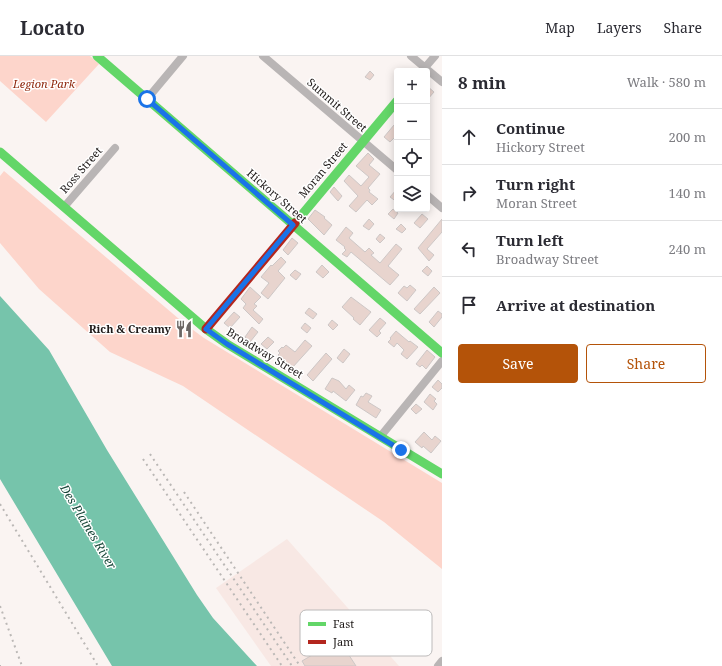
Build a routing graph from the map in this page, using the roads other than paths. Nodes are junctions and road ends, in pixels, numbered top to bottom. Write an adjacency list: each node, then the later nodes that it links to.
1 (97, 56): 10 (street, Hickory Street)
2 (183, 56): 10 (street)
3 (263, 56): 12 (street, Summit Street)
4 (412, 56): 6 (street)
5 (435, 56): 7 (street)
6 (423, 68)
7 (425, 68)
8 (430, 73): 9 (street)
9 (442, 82)
10 (147, 99): 19 (street, Hickory Street)
11 (394, 104): 12 (street, Moran Street)
12 (362, 141): 15 (street, Summit Street); 19 (street, Moran Street)
13 (115, 148): 17 (street, Ross Street)
14 (0, 152): 17 (street, Broadway Street)
15 (394, 168)
16 (430, 198): 18 (street)
17 (64, 207): 20 (street, Broadway Street)
18 (442, 208)
19 (293, 225): 20 (street, Moran Street); 21 (street, Hickory Street)
20 (206, 329): 23 (street, Broadway Street)
21 (442, 353)
22 (442, 361): 23 (street)
23 (380, 437): 24 (street, Broadway Street)
24 (442, 474)
25 (442, 661): 26 (street)
26 (438, 666)

